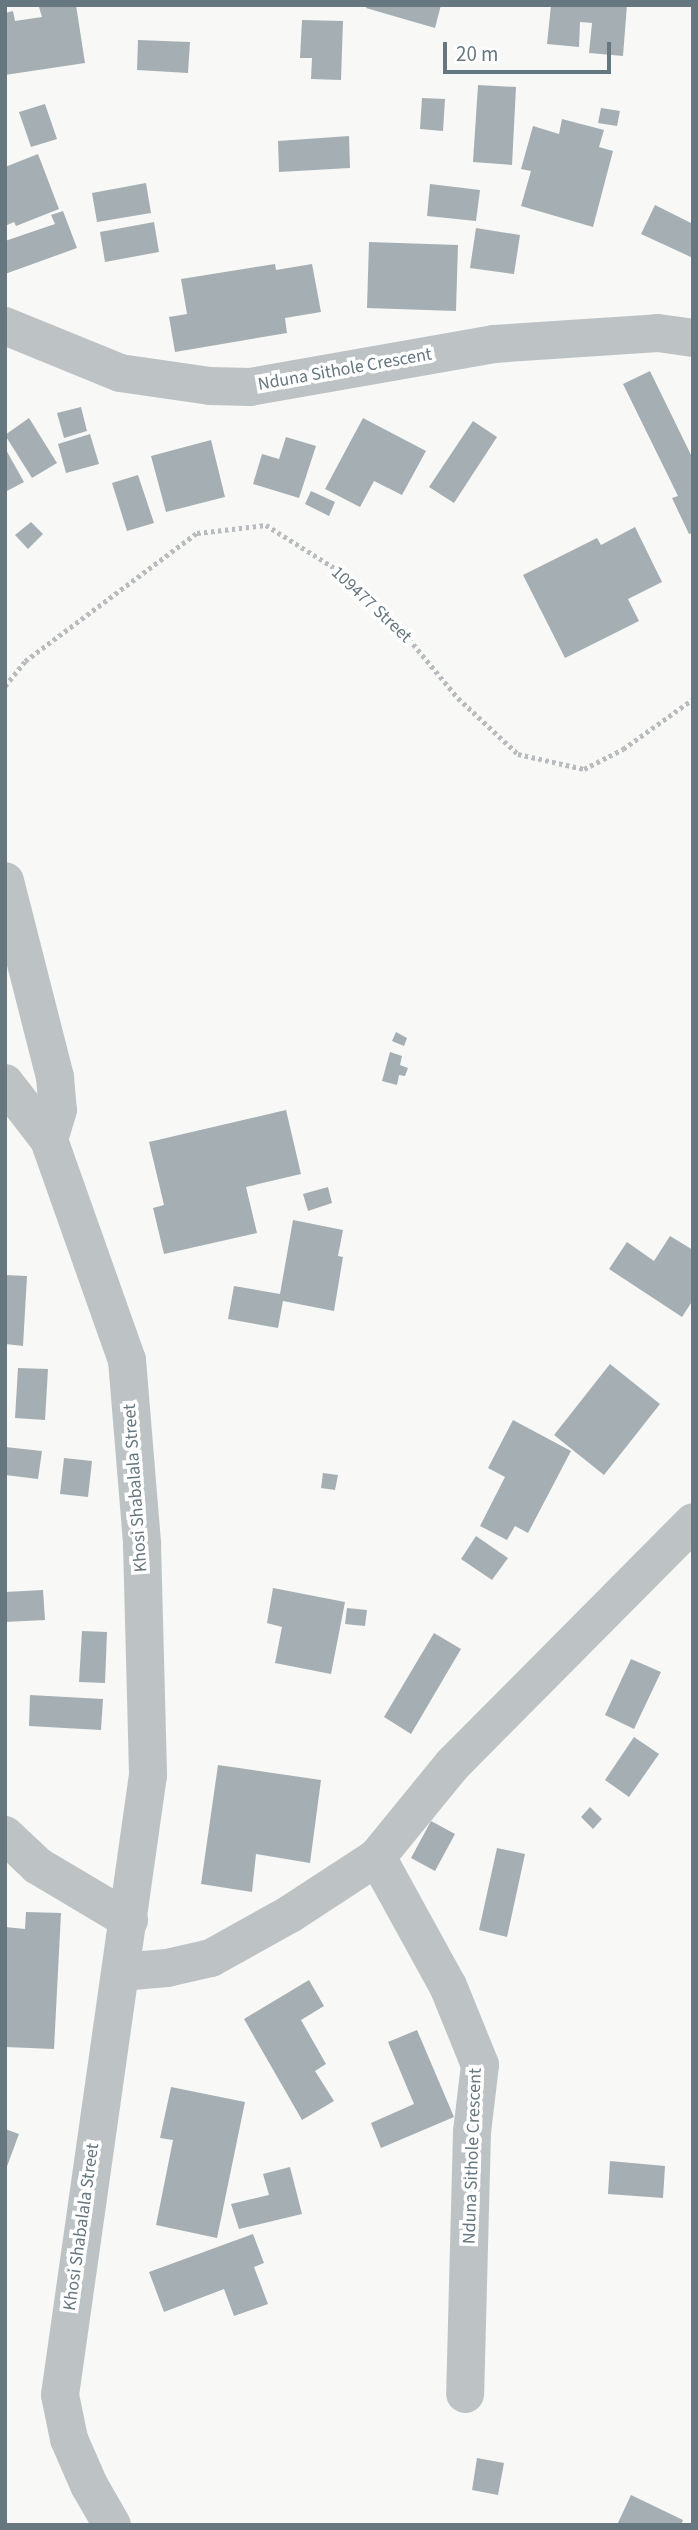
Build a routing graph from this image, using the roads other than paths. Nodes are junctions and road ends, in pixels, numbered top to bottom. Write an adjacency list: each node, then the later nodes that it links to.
1 (5, 327): 2 (street, Nduna Sithole Crescent)
2 (693, 338)
3 (5, 881): 5 (street)
4 (5, 1083): 5 (street, Khosi Shabalala Street)
5 (49, 1140): 9 (street, Khosi Shabalala Street)
6 (693, 1522): 8 (street)
7 (5, 1835): 9 (street)
8 (377, 1857): 10 (street); 11 (street, Nduna Sithole Crescent)
9 (129, 1920): 10 (street, Khosi Shabalala Street)
10 (121, 1972): 12 (street, Khosi Shabalala Street)
11 (465, 2394)
12 (112, 2525)

